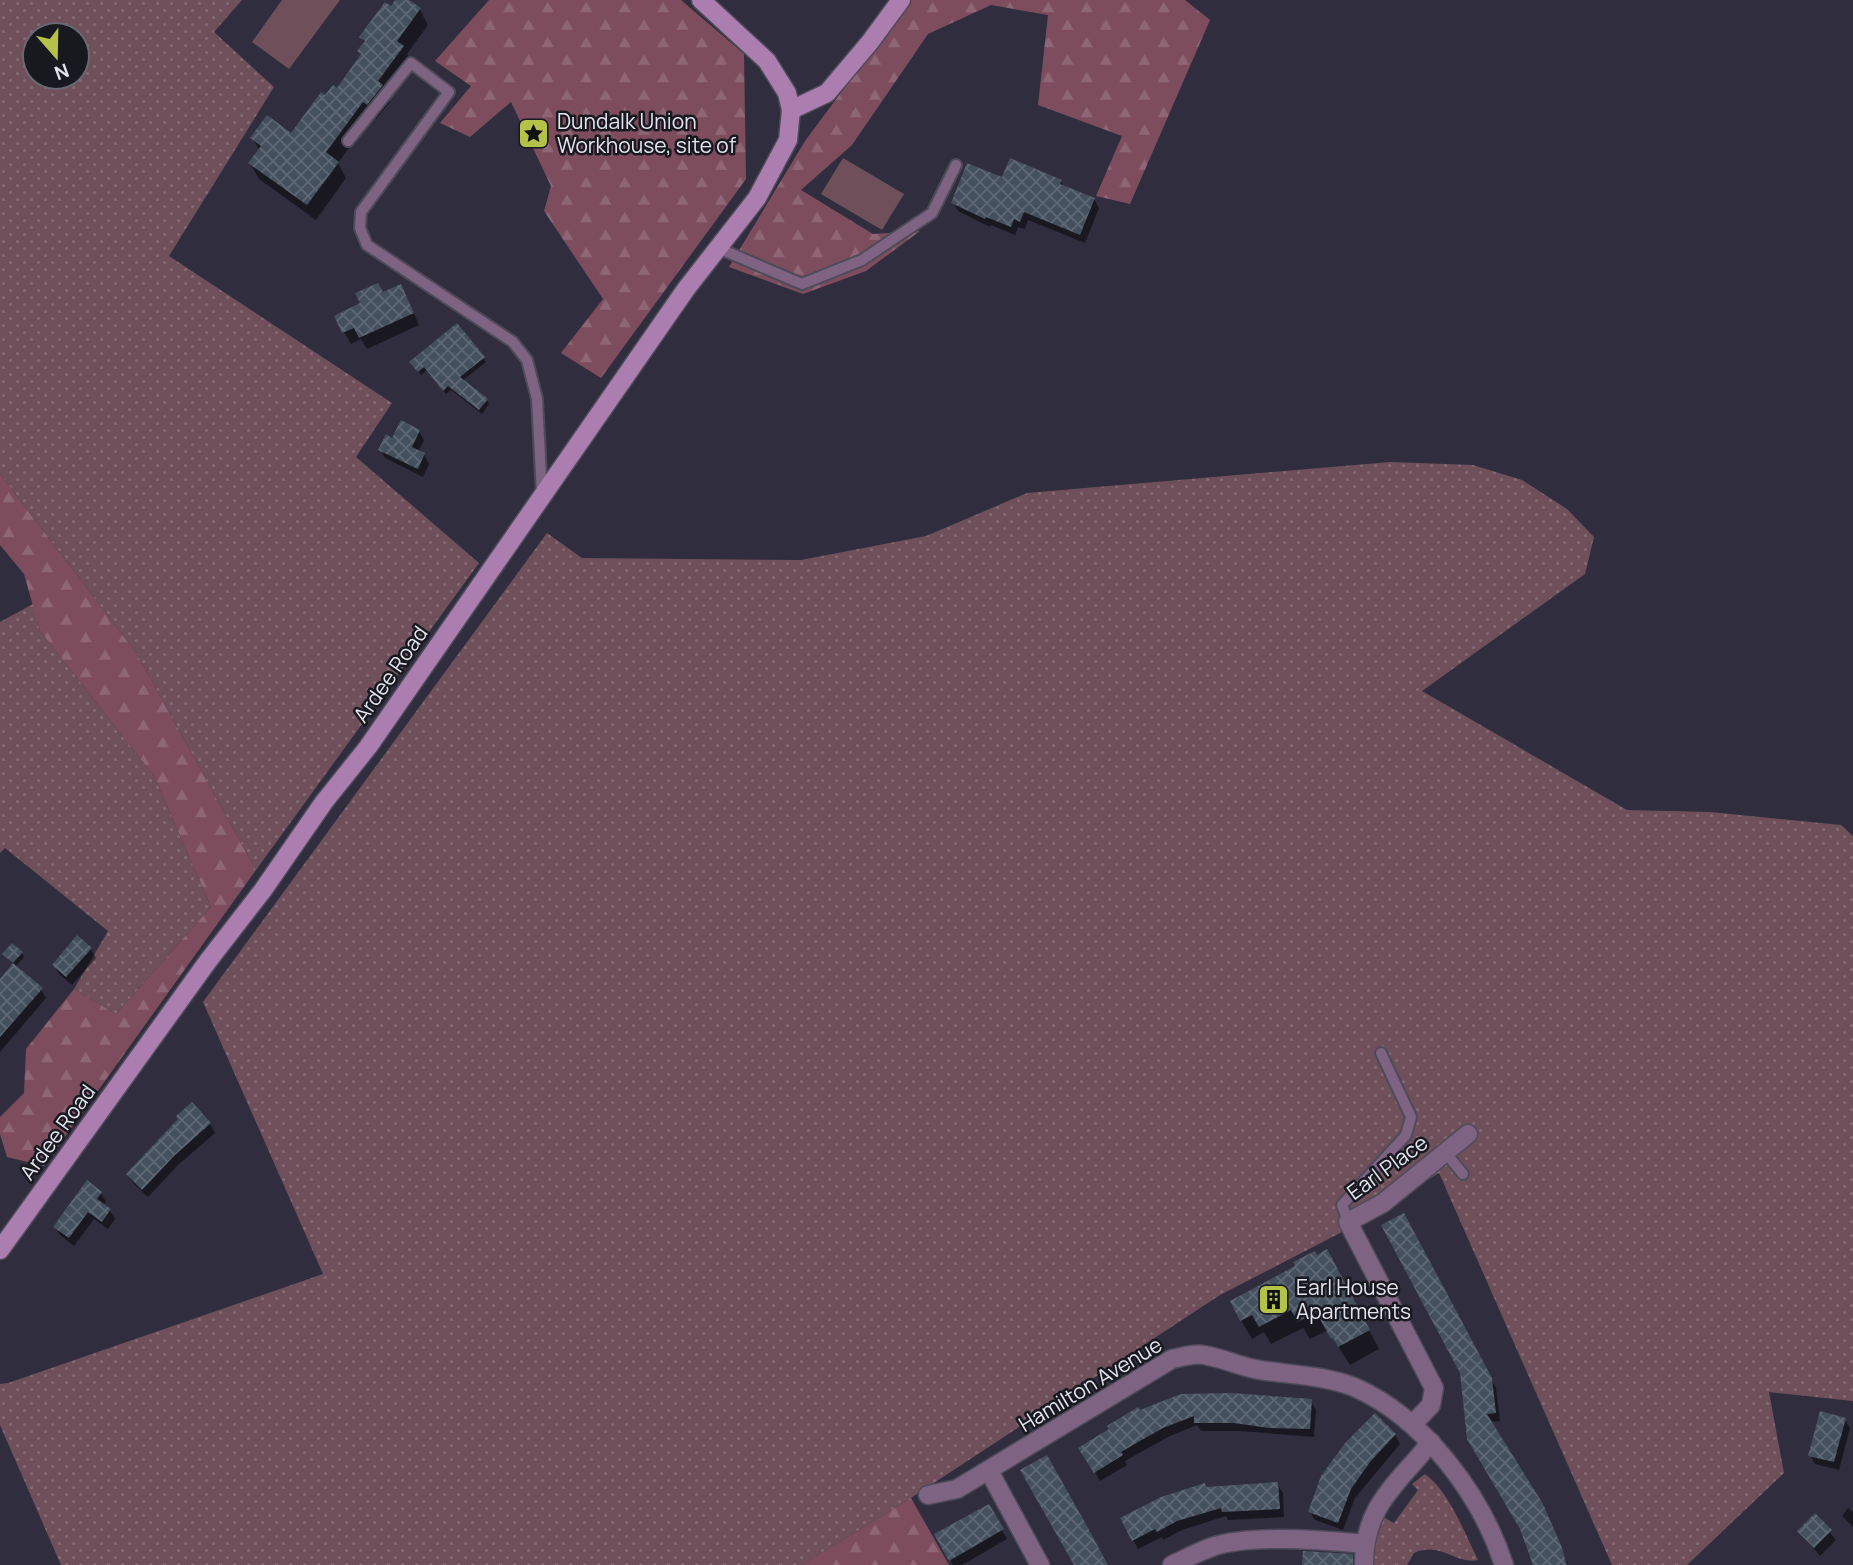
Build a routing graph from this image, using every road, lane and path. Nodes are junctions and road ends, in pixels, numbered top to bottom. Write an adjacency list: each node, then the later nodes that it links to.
1 (701, 0): 3 (main road)
2 (901, 0): 3 (main road)
3 (791, 110): 6 (main road, Ardee Road)
4 (348, 141): 7 (lane)
5 (956, 165): 6 (lane)
6 (718, 248): 7 (main road, Ardee Road)
7 (542, 499): 13 (main road, Ardee Road)
8 (1381, 1053): 12 (lane)
9 (1468, 1134): 10 (street, Earl Place)
10 (1445, 1152): 11 (lane); 12 (street, Earl Place)
11 (1463, 1174)
12 (1348, 1222): 14 (street, Earl Place)
13 (0, 1250)
14 (1413, 1424): 15 (street, Hamilton Avenue); 16 (street, Hamilton Avenue)
15 (1431, 1442): 18 (street); 22 (street, Hamilton Avenue)
16 (989, 1471): 17 (street, Hamilton Avenue); 19 (street)
17 (928, 1495)
18 (1364, 1544): 20 (street); 21 (street)
19 (1040, 1565)
20 (1172, 1565)
21 (1364, 1565)
22 (1504, 1565)

